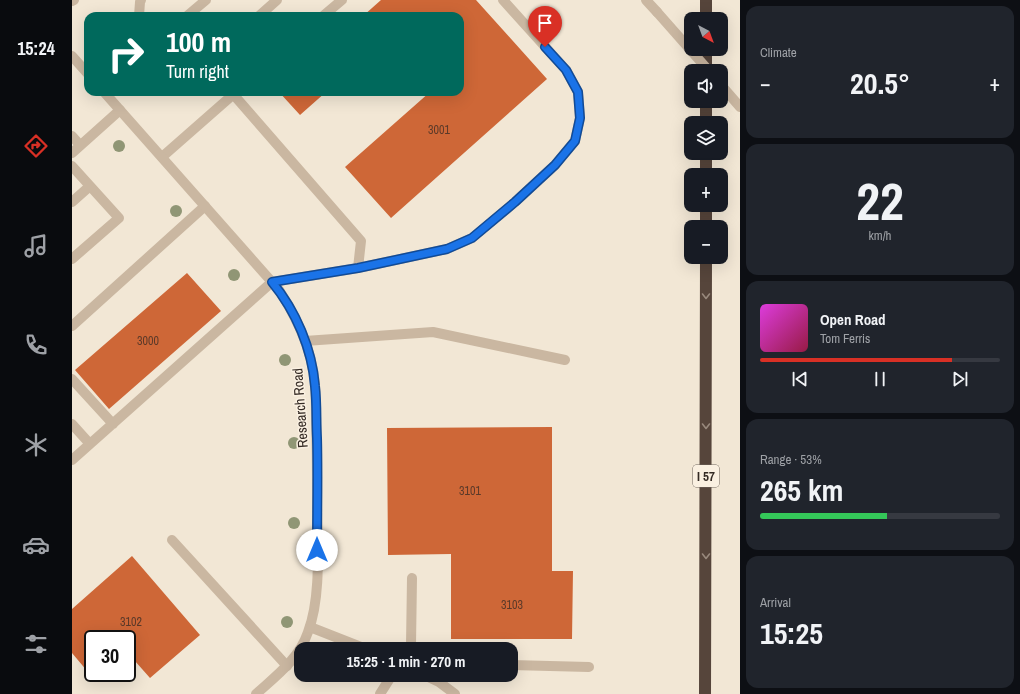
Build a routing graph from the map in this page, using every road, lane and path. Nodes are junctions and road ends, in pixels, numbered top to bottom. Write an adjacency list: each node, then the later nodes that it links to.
1 (141, 0): 8 (street)
2 (206, 0): 9 (street)
3 (277, 0): 10 (street)
4 (342, 0): 11 (street)
5 (503, 0): 32 (street)
6 (646, 0): 14 (street, bridge)
7 (706, 0): 12 (highway)
8 (139, 12)
9 (192, 12)
10 (264, 12)
11 (328, 12)
12 (706, 12)
13 (72, 56): 15 (street)
14 (703, 64)
15 (84, 70)
16 (728, 93): 20 (street)
17 (108, 96): 21 (street, Research Road)
18 (232, 96): 25 (street)
19 (238, 96): 32 (street)
20 (740, 107)
21 (120, 110): 23 (street); 25 (street, Research Road)
22 (72, 136): 23 (street)
23 (80, 146): 24 (street)
24 (72, 153)
25 (162, 157): 29 (street, Research Road)
26 (72, 166): 27 (street)
27 (90, 186): 28 (street); 30 (street)
28 (72, 202)
29 (206, 206): 33 (street, Research Road); 34 (street)
30 (72, 260)
31 (706, 264): 55 (highway, I 57, one-way to 55)
32 (358, 268): 33 (street)
33 (272, 282): 35 (street, Research Road); 39 (street)
34 (72, 326)
35 (305, 341): 36 (street); 44 (street, Research Road)
36 (566, 360)
37 (72, 379): 39 (street)
38 (72, 424): 40 (street)
39 (113, 424): 40 (street)
40 (90, 444): 41 (street)
41 (72, 460)
42 (172, 540): 48 (street)
43 (412, 578): 46 (street)
44 (310, 627): 45 (street); 48 (street, Research Road)
45 (348, 642)
46 (412, 642)
47 (518, 665): 49 (street)
48 (287, 666): 52 (street, Research Road)
49 (589, 667)
50 (388, 682): 53 (street)
51 (439, 682): 54 (street)
52 (256, 694)
53 (380, 694)
54 (456, 694)
55 (704, 694)

